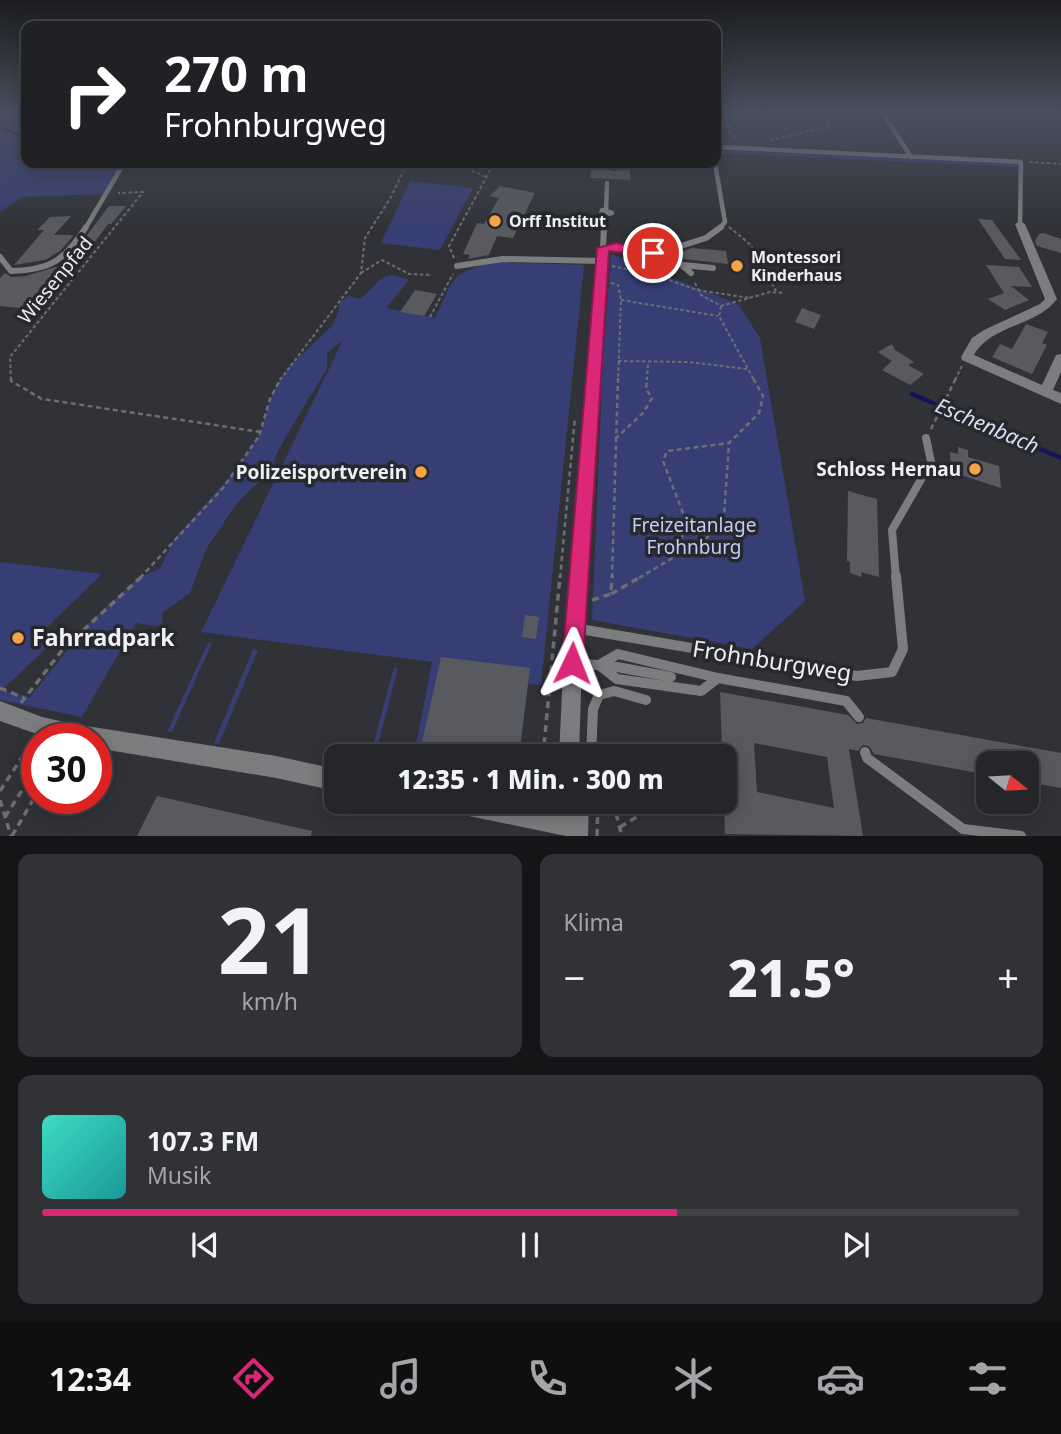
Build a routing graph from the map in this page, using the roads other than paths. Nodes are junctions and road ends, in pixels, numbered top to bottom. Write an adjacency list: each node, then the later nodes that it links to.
1 (818, 152): 3 (lane)
2 (908, 152): 3 (lane)
3 (911, 157): 7 (lane)
4 (121, 168): 9 (lane)
5 (716, 168): 8 (lane)
6 (607, 183): 10 (lane)
7 (1020, 224): 13 (street)
8 (665, 251): 10 (street); 12 (lane)
9 (0, 257)
10 (602, 263): 11 (lane); 18 (street)
11 (457, 267)
12 (713, 268)
13 (1055, 291): 15 (street)
14 (1061, 358): 15 (street)
15 (1045, 392): 16 (street)
16 (1061, 399)
17 (926, 438): 18 (lane, Frohnburgweg)
18 (574, 628): 19 (street)
19 (572, 663): 20 (lane); 25 (street)
20 (599, 665): 21 (lane); 21 (lane)
21 (718, 678): 24 (lane)
22 (646, 700): 26 (lane)
23 (0, 711): 28 (street)
24 (859, 717)
25 (569, 744)
26 (592, 744)
27 (865, 752): 31 (lane)
28 (324, 778)
29 (507, 814): 30 (street)
30 (577, 830)
31 (1021, 835)

